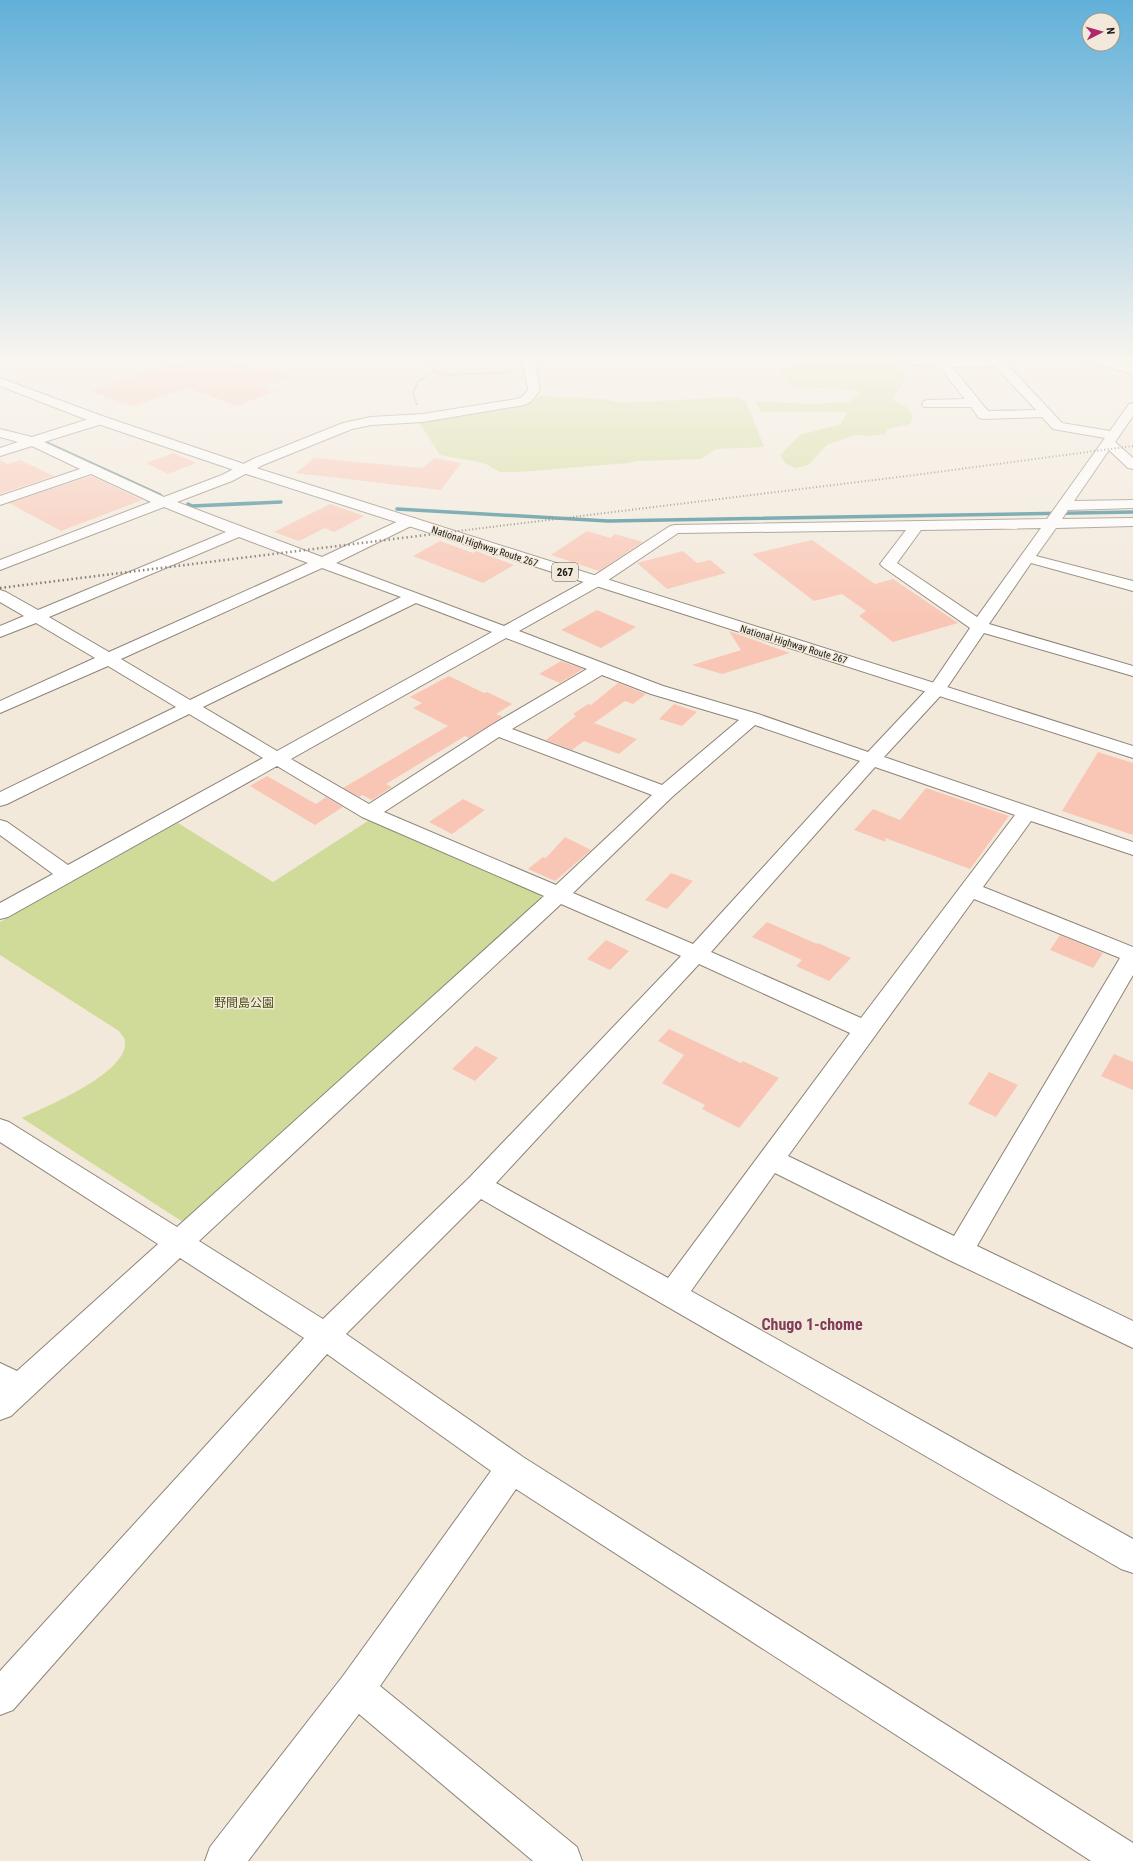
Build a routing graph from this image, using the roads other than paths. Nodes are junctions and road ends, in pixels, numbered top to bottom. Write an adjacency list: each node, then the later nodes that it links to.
1 (24, 444): 7 (main road)
2 (43, 444): 9 (main road)
3 (171, 444): 10 (main road, National Highway Route 267 / 267)
4 (305, 444): 10 (main road)
5 (1106, 444): 14 (main road)
6 (1115, 444): 8 (main road)
7 (0, 452)
8 (1132, 463)
9 (92, 469): 11 (main road); 12 (main road)
10 (245, 469): 12 (main road); 15 (main road, National Highway Route 267 / 267)
11 (0, 501)
12 (163, 502): 18 (main road); 21 (main road)
13 (1133, 504): 14 (main road)
14 (1057, 515): 16 (main road); 17 (main road); 19 (main road)
15 (410, 521): 20 (main road); 22 (main road, National Highway Route 267 / 267)
16 (1133, 522)
17 (917, 526): 22 (main road); 27 (main road)
18 (239, 532): 20 (main road); 26 (main road)
19 (1028, 558): 23 (main road); 27 (main road)
20 (322, 563): 25 (main road); 30 (main road)
21 (0, 565)
22 (595, 582): 28 (main road); 33 (main road, National Highway Route 267 / 267)
23 (1133, 586)
24 (0, 595): 26 (main road)
25 (415, 597): 28 (main road); 34 (main road)
26 (37, 617): 29 (main road); 30 (main road)
27 (979, 626): 32 (main road); 33 (main road)
28 (505, 631): 31 (main road); 39 (main road)
29 (0, 632)
30 (109, 659): 34 (main road); 35 (main road)
31 (599, 669): 36 (main road); 37 (main road)
32 (1133, 671)
33 (938, 688): 38 (main road, National Highway Route 267 / 267); 40 (main road)
34 (189, 707): 39 (main road); 42 (main road)
35 (0, 708)
36 (752, 718): 40 (main road); 41 (main road)
37 (497, 730): 41 (main road); 43 (main road)
38 (1133, 752)
39 (277, 758): 43 (main road); 47 (main road)
40 (872, 759): 44 (main road); 51 (main road)
41 (665, 793): 49 (main road)
42 (0, 800)
43 (369, 813): 49 (main road)
44 (1027, 813): 46 (main road); 48 (main road)
45 (0, 826): 47 (main road)
46 (1133, 849)
47 (68, 874): 50 (main road)
48 (971, 890): 52 (main road); 53 (main road)
49 (558, 895): 51 (main road); 57 (main road)
50 (0, 912)
51 (696, 954): 53 (main road); 56 (main road)
52 (1133, 955): 58 (main road)
53 (865, 1030): 55 (main road)
54 (0, 1128): 57 (main road)
55 (772, 1160): 58 (main road); 59 (main road)
56 (478, 1185): 59 (main road); 61 (main road)
57 (179, 1244): 61 (main road); 62 (main road)
58 (959, 1252): 60 (main road)
59 (670, 1296): 64 (main road)
60 (1133, 1335)
61 (325, 1336): 63 (main road); 66 (main road)
62 (6, 1390)
63 (512, 1468): 65 (main road); 69 (main road)
64 (1133, 1557)
65 (356, 1689): 67 (main road); 68 (main road)
66 (0, 1696)
67 (224, 1861)
68 (563, 1861)
69 (1126, 1861)

